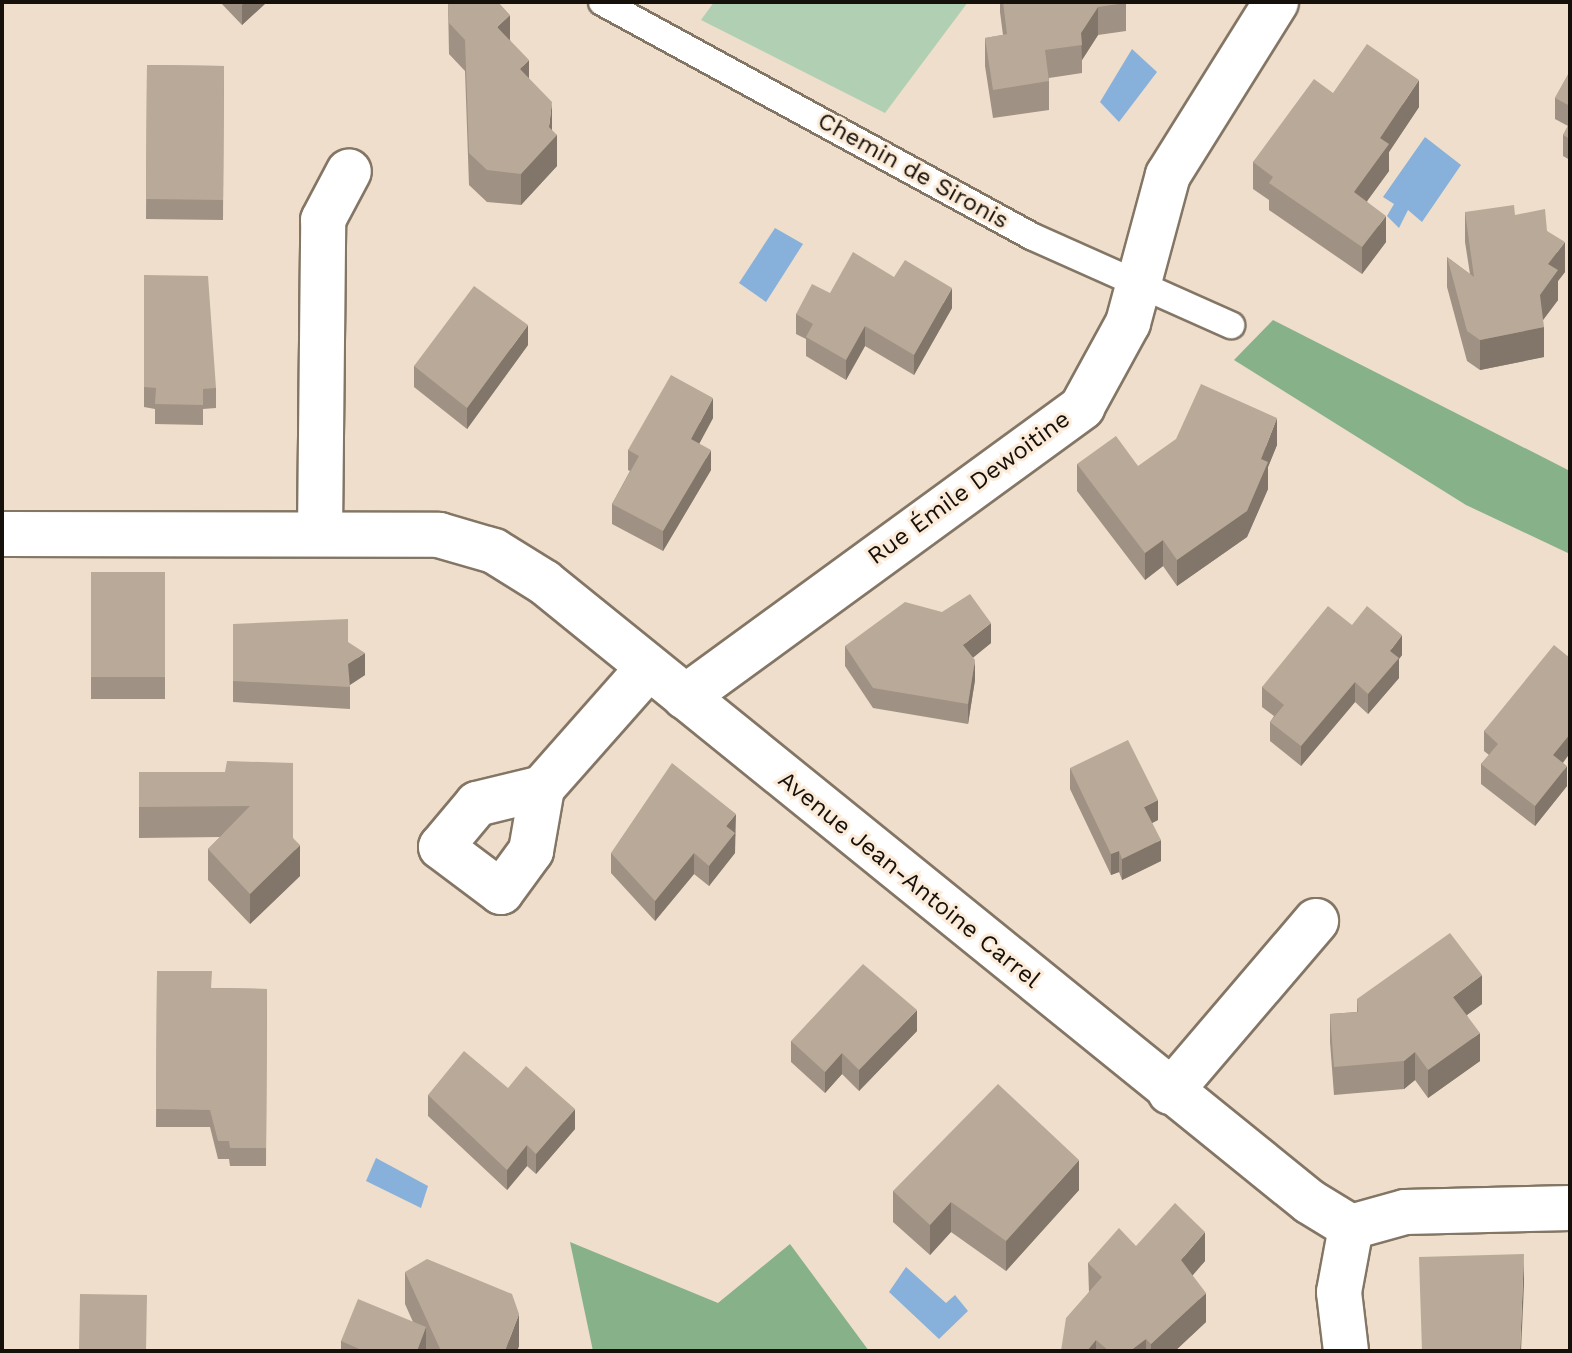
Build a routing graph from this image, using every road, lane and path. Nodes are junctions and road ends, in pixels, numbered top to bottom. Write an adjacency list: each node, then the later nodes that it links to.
1 (602, 2): 4 (lane, Chemin de Sironis)
2 (1276, 2): 4 (street, Rue Émile Dewoitine)
3 (349, 171): 6 (street)
4 (1140, 280): 5 (lane, Chemin de Sironis); 9 (street, Rue Émile Dewoitine)
5 (1231, 325)
6 (320, 532): 7 (street, Avenue Jean-Antoine Carrel); 8 (street, Avenue Jean-Antoine Carrel)
7 (2, 534)
8 (648, 668): 9 (street, Avenue Jean-Antoine Carrel); 10 (street)
9 (685, 697): 12 (street, Avenue Jean-Antoine Carrel)
10 (542, 788)
11 (1316, 921): 12 (street)
12 (1170, 1092): 14 (street, Avenue Jean-Antoine Carrel)
13 (1570, 1208): 14 (street)
14 (1351, 1227): 15 (street)
15 (1346, 1351)

